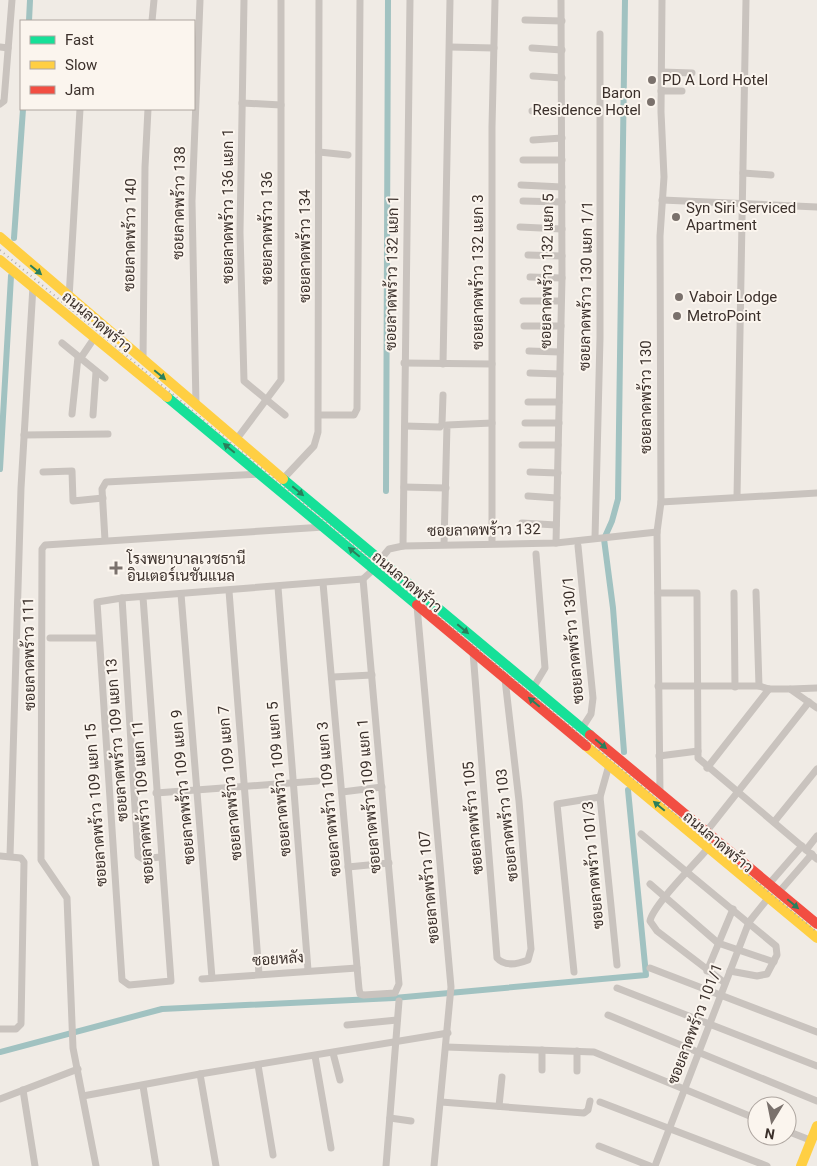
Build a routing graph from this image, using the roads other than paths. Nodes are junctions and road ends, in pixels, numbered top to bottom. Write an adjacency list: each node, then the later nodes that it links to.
1 (12, 0): 18 (street)
2 (154, 0): 14 (street)
3 (200, 0): 84 (street, ซอยลาดพร้าว 138)
4 (244, 0): 29 (street, ซอยลาดพร้าว 136 แยก 1)
5 (280, 0): 31 (street, ซอยลาดพร้าว 136)
6 (320, 0): 38 (street, ซอยลาดพร้าว 134)
7 (360, 0): 88 (street)
8 (410, 0): 73 (street, ซอยลาดพร้าว 132 แยก 1)
9 (450, 0): 19 (street)
10 (495, 0): 20 (street, ซอยลาดพร้าว 132 แยก 3)
11 (561, 0): 16 (street, ซอยลาดพร้าว 132 แยก 5)
12 (662, 0): 23 (street, ซอยลาดพร้าว 130)
13 (746, 0): 42 (street)
14 (152, 20)
15 (525, 20): 16 (street)
16 (562, 21): 22 (street, ซอยลาดพร้าว 132 แยก 5)
17 (600, 34): 115 (street, ซอยลาดพร้าว 130 แยก 1/1)
18 (4, 47): 30 (street)
19 (450, 47): 20 (street); 74 (street)
20 (494, 48): 75 (street, ซอยลาดพร้าว 132 แยก 3)
21 (532, 48): 22 (street)
22 (562, 50): 26 (street, ซอยลาดพร้าว 132 แยก 5)
23 (662, 72): 24 (street); 28 (street, ซอยลาดพร้าว 130)
24 (692, 73)
25 (533, 76): 26 (street)
26 (562, 78): 34 (street, ซอยลาดพร้าว 132 แยก 5)
27 (682, 90): 28 (street)
28 (661, 91): 46 (street, ซอยลาดพร้าว 130)
29 (242, 103): 31 (street); 81 (street, ซอยลาดพร้าว 136 แยก 1)
30 (0, 104)
31 (281, 105): 81 (street, ซอยลาดพร้าว 136)
32 (80, 110): 62 (street)
33 (148, 110): 72 (street, ซอยลาดพร้าว 140)
34 (562, 110): 35 (street); 36 (street, ซอยลาดพร้าว 132 แยก 5)
35 (532, 111)
36 (562, 138): 37 (street); 41 (street, ซอยลาดพร้าว 132 แยก 5)
37 (533, 140)
38 (319, 152): 39 (street); 88 (street, ซอยลาดพร้าว 134)
39 (348, 155)
40 (523, 160): 41 (street)
41 (562, 160): 45 (street, ซอยลาดพร้าว 132 แยก 5)
42 (743, 173): 43 (street); 49 (street)
43 (771, 175)
44 (521, 185): 45 (street)
45 (562, 186): 48 (street, ซอยลาดพร้าว 132 แยก 5)
46 (662, 200): 49 (street); 110 (street, ซอยลาดพร้าว 130)
47 (523, 201): 48 (street)
48 (562, 202): 52 (street, ซอยลาดพร้าว 132 แยก 5)
49 (742, 204): 50 (street); 107 (street)
50 (817, 207)
51 (520, 227): 52 (street)
52 (562, 229): 56 (street, ซอยลาดพร้าว 132 แยก 5)
53 (3, 241): 62 (main road, ถนนลาดพร้าว, one-way to 62)
54 (0, 255): 59 (main road)
55 (528, 255): 56 (street)
56 (562, 256): 60 (street, ซอยลาดพร้าว 132 แยก 5)
57 (0, 260): 59 (main road, ถนนลาดพร้าว)
58 (530, 277): 60 (street)
59 (24, 278): 61 (main road, ถนนลาดพร้าว)
60 (562, 278): 64 (street, ซอยลาดพร้าว 132 แยก 5)
61 (33, 286): 67 (main road, ถนนลาดพร้าว); 94 (street)
62 (69, 298): 72 (main road, ถนนลาดพร้าว)
63 (523, 301): 64 (street)
64 (562, 301): 66 (street, ซอยลาดพร้าว 132 แยก 5)
65 (524, 326): 66 (street)
66 (561, 326): 70 (street, ซอยลาดพร้าว 132 แยก 5)
67 (95, 337): 71 (street); 101 (main road, ถนนลาดพร้าว, one-way to 67)
68 (62, 343): 71 (street)
69 (529, 351): 70 (street)
70 (560, 352): 78 (street, ซอยลาดพร้าว 132 แยก 5)
71 (79, 358): 76 (street); 85 (street)
72 (143, 361): 84 (main road, ถนนลาดพร้าว, one-way to 84)
73 (404, 363): 74 (street); 92 (street, ซอยลาดพร้าว 132 แยก 1)
74 (443, 364): 75 (street)
75 (492, 364): 89 (street, ซอยลาดพร้าว 132 แยก 3)
76 (96, 372): 79 (street); 86 (street)
77 (530, 373): 78 (street)
78 (560, 374): 83 (street, ซอยลาดพร้าว 132 แยก 5)
79 (104, 378)
80 (444, 395): 92 (street)
81 (266, 401): 87 (street, ซอยลาดพร้าว 136 แยก 1); 95 (street, ซอยลาดพร้าว 136)
82 (528, 402): 83 (street)
83 (559, 402): 91 (street, ซอยลาดพร้าว 132 แยก 5)
84 (196, 406): 95 (main road, ถนนลาดพร้าว)
85 (72, 414)
86 (94, 415)
87 (285, 415)
88 (319, 415): 102 (street, ซอยลาดพร้าว 134)
89 (492, 423): 104 (street); 117 (street, ซอยลาดพร้าว 132 แยก 3)
90 (525, 423): 91 (street)
91 (559, 423): 97 (street, ซอยลาดพร้าว 132 แยก 5)
92 (405, 426): 103 (street, ซอยลาดพร้าว 132 แยก 1)
93 (108, 434): 94 (street)
94 (24, 435): 177 (street)
95 (236, 440): 102 (main road, ถนนลาดพร้าว)
96 (522, 445): 97 (street)
97 (558, 445): 100 (street, ซอยลาดพร้าว 132 แยก 5)
98 (43, 472): 108 (street)
99 (530, 472): 100 (street)
100 (558, 473): 109 (street, ซอยลาดพร้าว 132 แยก 5)
101 (260, 474): 108 (street); 113 (main road, ถนนลาดพร้าว)
102 (282, 479): 123 (main road, ถนนลาดพร้าว, one-way to 123)
103 (404, 487): 104 (street); 120 (street, ซอยลาดพร้าว 132 แยก 1)
104 (446, 488): 119 (street)
105 (817, 493): 107 (street)
106 (528, 496): 109 (street)
107 (737, 497): 110 (street)
108 (102, 498): 116 (street)
109 (557, 498): 112 (street, ซอยลาดพร้าว 132 แยก 5)
110 (661, 502): 114 (street, ซอยลาดพร้าว 130)
111 (522, 523): 112 (street)
112 (556, 526): 118 (street, ซอยลาดพร้าว 132 แยก 5)
113 (324, 527): 116 (street, ซอยลาดพร้าว 111); 123 (main road, ถนนลาดพร้าว, one-way to 113)
114 (657, 532): 115 (street, ซอยลาดพร้าว 132); 129 (street, ซอยลาดพร้าว 130)
115 (597, 538): 118 (street, ซอยลาดพร้าว 132)
116 (105, 540): 227 (street, ซอยลาดพร้าว 111)
117 (492, 543): 118 (street, ซอยลาดพร้าว 132); 119 (street, ซอยลาดพร้าว 132)
118 (556, 543)
119 (444, 544): 120 (street, ซอยลาดพร้าว 132)
120 (403, 546): 123 (street, ซอยลาดพร้าว 132)
121 (578, 546): 154 (street, ซอยลาดพร้าว 130/1)
122 (536, 554): 148 (street)
123 (377, 564): 124 (street, ซอยลาดพร้าว 132); 134 (main road, ถนนลาดพร้าว); 138 (main road, ถนนลาดพร้าว, one-way to 138)
124 (363, 579): 125 (street); 139 (street, ซอยลาดพร้าว 109 แยก 1)
125 (323, 583): 126 (street); 140 (street, ซอยลาดพร้าว 109 แยก 3)
126 (278, 587): 127 (street); 161 (street, ซอยลาดพร้าว 109 แยก 5)
127 (229, 591): 131 (street); 162 (street, ซอยลาดพร้าว 109 แยก 7)
128 (756, 592): 145 (street)
129 (658, 593): 143 (street, ซอยลาดพร้าว 130); 144 (street)
130 (734, 593): 146 (street)
131 (181, 594): 132 (street); 164 (street, ซอยลาดพร้าว 109 แยก 9)
132 (143, 597): 133 (street); 167 (street, ซอยลาดพร้าว 109 แยก 11)
133 (122, 598): 136 (street, ซอยลาดพร้าว 109 แยก 15); 178 (street, ซอยลาดพร้าว 109 แยก 13)
134 (417, 606): 137 (main road, ถนนลาดพร้าว); 217 (street, ซอยลาดพร้าว 107)
135 (50, 638): 136 (street)
136 (98, 638): 205 (street, ซอยลาดพร้าว 109 แยก 15)
137 (473, 652): 141 (main road, ถนนลาดพร้าว); 194 (street, ซอยลาดพร้าว 105)
138 (512, 670): 141 (main road); 142 (main road, ถนนลาดพร้าว)
139 (372, 676): 140 (street); 163 (street, ซอยลาดพร้าว 109 แยก 1)
140 (332, 677): 166 (street, ซอยลาดพร้าว 109 แยก 3)
141 (505, 679): 147 (main road, ถนนลาดพร้าว); 194 (street, ซอยลาดพร้าว 103)
142 (523, 679): 147 (main road); 148 (main road, ถนนลาดพร้าว)
143 (658, 686): 144 (street); 156 (street, ซอยลาดพร้าว 130)
144 (698, 686): 146 (street); 155 (street)
145 (759, 686): 146 (street); 150 (street)
146 (735, 687)
147 (516, 688): 157 (main road, ถนนลาดพร้าว, one-way to 147)
148 (533, 688): 154 (main road, ถนนลาดพร้าว)
149 (817, 688): 151 (street)
150 (768, 689): 151 (street); 158 (street)
151 (790, 689): 152 (street)
152 (809, 702): 153 (street); 165 (street)
153 (817, 708)
154 (582, 728): 168 (main road, ถนนลาดพร้าว, one-way to 168)
155 (698, 751): 156 (street); 158 (street)
156 (659, 756): 168 (street, ซอยลาดพร้าว 130)
157 (609, 765): 169 (street, ซอยลาดพร้าว 101/3); 174 (main road, ถนนลาดพร้าว, one-way to 157)
158 (706, 768): 165 (street)
159 (817, 770): 170 (street)
160 (317, 781): 161 (street)
161 (294, 783): 162 (street); 198 (street, ซอยลาดพร้าว 109 แยก 5)
162 (244, 786): 164 (street); 202 (street, ซอยลาดพร้าว 109 แยก 7)
163 (382, 787): 166 (street); 179 (street, ซอยลาดพร้าว 109 แยก 1)
164 (197, 790): 167 (street); 203 (street, ซอยลาดพร้าว 109 แยก 9)
165 (738, 791): 170 (street); 171 (street)
166 (342, 792): 180 (street, ซอยลาดพร้าว 109 แยก 3)
167 (156, 793): 178 (street, ซอยลาดพร้าว 109 แยก 11)
168 (660, 793): 171 (main road, ถนนลาดพร้าว)
169 (600, 797): 195 (street, ซอยลาดพร้าว 101/3); 201 (street)
170 (774, 822): 175 (street)
171 (706, 832): 183 (main road, ถนนลาดพร้าว)
172 (641, 834): 181 (street)
173 (817, 836): 175 (street)
174 (709, 848): 181 (street); 186 (main road, ถนนลาดพร้าว)
175 (809, 852): 183 (street); 184 (street)
176 (0, 856): 177 (street)
177 (10, 856): 215 (street)
178 (160, 857): 205 (street, ซอยลาดพร้าว 109 แยก 11)
179 (390, 863): 180 (street); 208 (street, ซอยลาดพร้าว 109 แยก 1)
180 (348, 867): 196 (street, ซอยลาดพร้าว 109 แยก 3)
181 (688, 872): 185 (street); 187 (street)
182 (650, 884): 185 (street)
183 (769, 884): 184 (main road, ถนนลาดพร้าว)
184 (779, 892): 189 (main road, ถนนลาดพร้าว, one-way to 189)
185 (665, 898): 191 (street); 199 (street)
186 (768, 898): 188 (street, ซอยลาดพร้าว 101/1); 190 (main road, ถนนลาดพร้าว)
187 (733, 909): 188 (street); 191 (street)
188 (749, 922): 192 (street, ซอยลาดพร้าว 101/1); 193 (street)
189 (817, 924)
190 (817, 938)
191 (718, 943): 192 (street); 199 (street)
192 (738, 950): 193 (street); 200 (street, ซอยลาดพร้าว 101/1)
193 (774, 962): 200 (street)
194 (520, 963)
195 (616, 965)
196 (357, 968): 198 (street, ซอยหลัง); 208 (street, ซอยลาดพร้าว 109 แยก 3)
197 (650, 968): 209 (street)
198 (308, 970): 202 (street, ซอยหลัง)
199 (706, 971): 206 (street)
200 (730, 971): 206 (street, ซอยลาดพร้าว 101/1)
201 (574, 972)
202 (259, 974): 203 (street, ซอยหลัง)
203 (212, 978): 204 (street, ซอยหลัง)
204 (202, 979)
205 (148, 983)
206 (725, 984): 209 (street, ซอยลาดพร้าว 101/1)
207 (616, 988): 214 (street)
208 (379, 995)
209 (721, 995): 214 (street, ซอยลาดพร้าว 101/1); 216 (street)
210 (400, 1002): 212 (street)
211 (608, 1015): 222 (street)
212 (397, 1020): 213 (street); 218 (street)
213 (347, 1025)
214 (709, 1025): 222 (street, ซอยลาดพร้าว 101/1); 226 (street)
215 (1, 1029)
216 (817, 1032)
217 (448, 1033): 218 (street); 219 (street, ซอยลาดพร้าว 107)
218 (396, 1042): 223 (street); 245 (street)
219 (446, 1047): 220 (street); 240 (street, ซอยลาดพร้าว 107)
220 (542, 1050): 221 (street); 228 (street)
221 (577, 1051): 229 (street); 235 (street)
222 (699, 1052): 235 (street, ซอยลาดพร้าว 101/1); 239 (street)
223 (333, 1053): 224 (street); 232 (street)
224 (315, 1056): 225 (street); 251 (street)
225 (258, 1065): 230 (street); 252 (street)
226 (817, 1066)
227 (78, 1069): 234 (street); 236 (street, ซอยลาดพร้าว 111)
228 (542, 1070)
229 (577, 1071)
230 (200, 1074): 233 (street); 256 (street)
231 (502, 1077): 242 (street)
232 (340, 1080)
233 (144, 1086): 236 (street); 255 (street)
234 (23, 1090): 237 (street); 253 (street)
235 (684, 1091): 243 (street); 247 (street, ซอยลาดพร้าว 101/1)
236 (83, 1096): 254 (street, ซอยลาดพร้าว 111)
237 (0, 1099)
238 (590, 1101): 242 (street)
239 (817, 1101)
240 (441, 1102): 242 (street); 258 (street, ซอยลาดพร้าว 107)
241 (600, 1102): 247 (street)
242 (499, 1106)
243 (747, 1115)
244 (817, 1115): 249 (main road)
245 (390, 1118): 246 (street); 257 (street)
246 (411, 1121)
247 (669, 1129): 260 (street, ซอยลาดพร้าว 101/1); 261 (street)
248 (797, 1134): 249 (street)
249 (813, 1139): 262 (main road)
250 (599, 1146): 259 (street)
251 (331, 1148)
252 (273, 1155)
253 (36, 1166)
254 (96, 1166)
255 (156, 1166)
256 (216, 1166)
257 (386, 1166)
258 (434, 1166)
259 (650, 1166)
260 (655, 1166)
261 (767, 1166)
262 (800, 1166)

